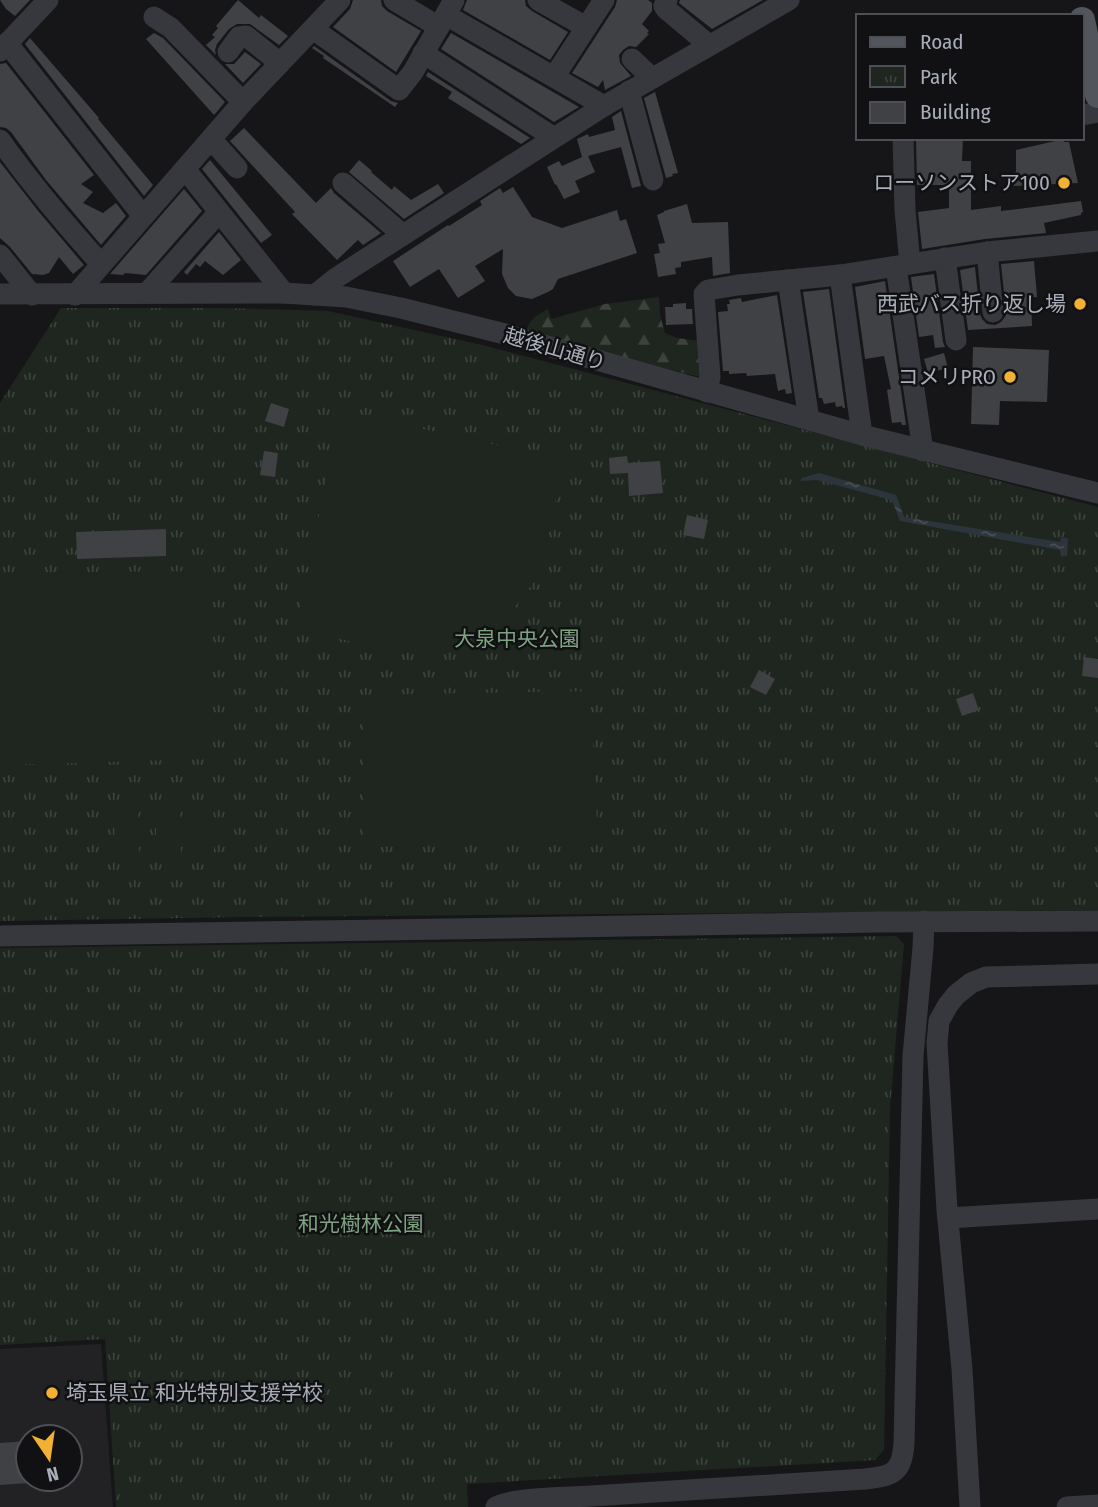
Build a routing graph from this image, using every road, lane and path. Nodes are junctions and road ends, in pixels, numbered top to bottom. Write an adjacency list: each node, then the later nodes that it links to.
1 (48, 0): 14 (street)
2 (340, 0): 12 (street)
3 (394, 0): 8 (street)
4 (538, 0): 10 (street)
5 (604, 0): 10 (street)
6 (667, 0): 13 (street)
7 (789, 0): 13 (street)
8 (446, 14): 16 (street); 19 (street)
9 (154, 18): 23 (street)
10 (586, 27): 19 (street)
11 (1084, 28): 22 (main road)
12 (313, 29): 16 (street); 18 (street)
13 (709, 45): 20 (street)
14 (3, 46): 34 (street)
15 (228, 52): 18 (street)
16 (424, 53): 25 (street)
17 (632, 59): 20 (street)
18 (280, 63): 23 (street)
19 (554, 77): 24 (street)
20 (652, 78): 21 (street)
21 (629, 92): 24 (street); 31 (street)
22 (1098, 94)
23 (243, 102): 26 (street)
24 (604, 106): 25 (street)
25 (553, 137): 35 (street)
26 (211, 139): 29 (street); 30 (street)
27 (0, 140): 40 (street)
28 (903, 140): 41 (street)
29 (185, 169): 33 (street); 34 (street)
30 (237, 169)
31 (653, 180)
32 (343, 183): 35 (street)
33 (219, 212): 44 (street); 45 (street)
34 (144, 216): 40 (street)
35 (403, 235): 49 (street)
36 (1098, 241): 37 (street)
37 (987, 252): 39 (street); 50 (street)
38 (0, 255): 47 (street)
39 (945, 258): 41 (street); 51 (street)
40 (101, 264): 48 (street)
41 (903, 266): 42 (street); 55 (street)
42 (840, 275): 43 (street); 54 (street)
43 (788, 280): 52 (street); 53 (street)
44 (147, 293): 45 (street, 越後山通り); 48 (street, 越後山通り)
45 (284, 293): 49 (street, 越後山通り)
46 (0, 294): 47 (street, 越後山通り)
47 (32, 295): 48 (street, 越後山通り)
48 (75, 295)
49 (315, 295): 52 (street, 越後山通り)
50 (993, 312)
51 (956, 340)
52 (707, 391): 53 (street, 越後山通り)
53 (809, 420): 54 (street, 越後山通り)
54 (862, 435): 55 (street, 越後山通り)
55 (923, 451): 56 (street, 越後山通り)
56 (1098, 493)
57 (1098, 921): 58 (street)
58 (924, 922): 59 (street); 64 (street)
59 (0, 936)
60 (1098, 974): 62 (street)
61 (1098, 1209): 62 (street)
62 (948, 1218): 65 (street)
63 (1098, 1505): 66 (street)
64 (496, 1507)
65 (970, 1507)
66 (1067, 1507)

